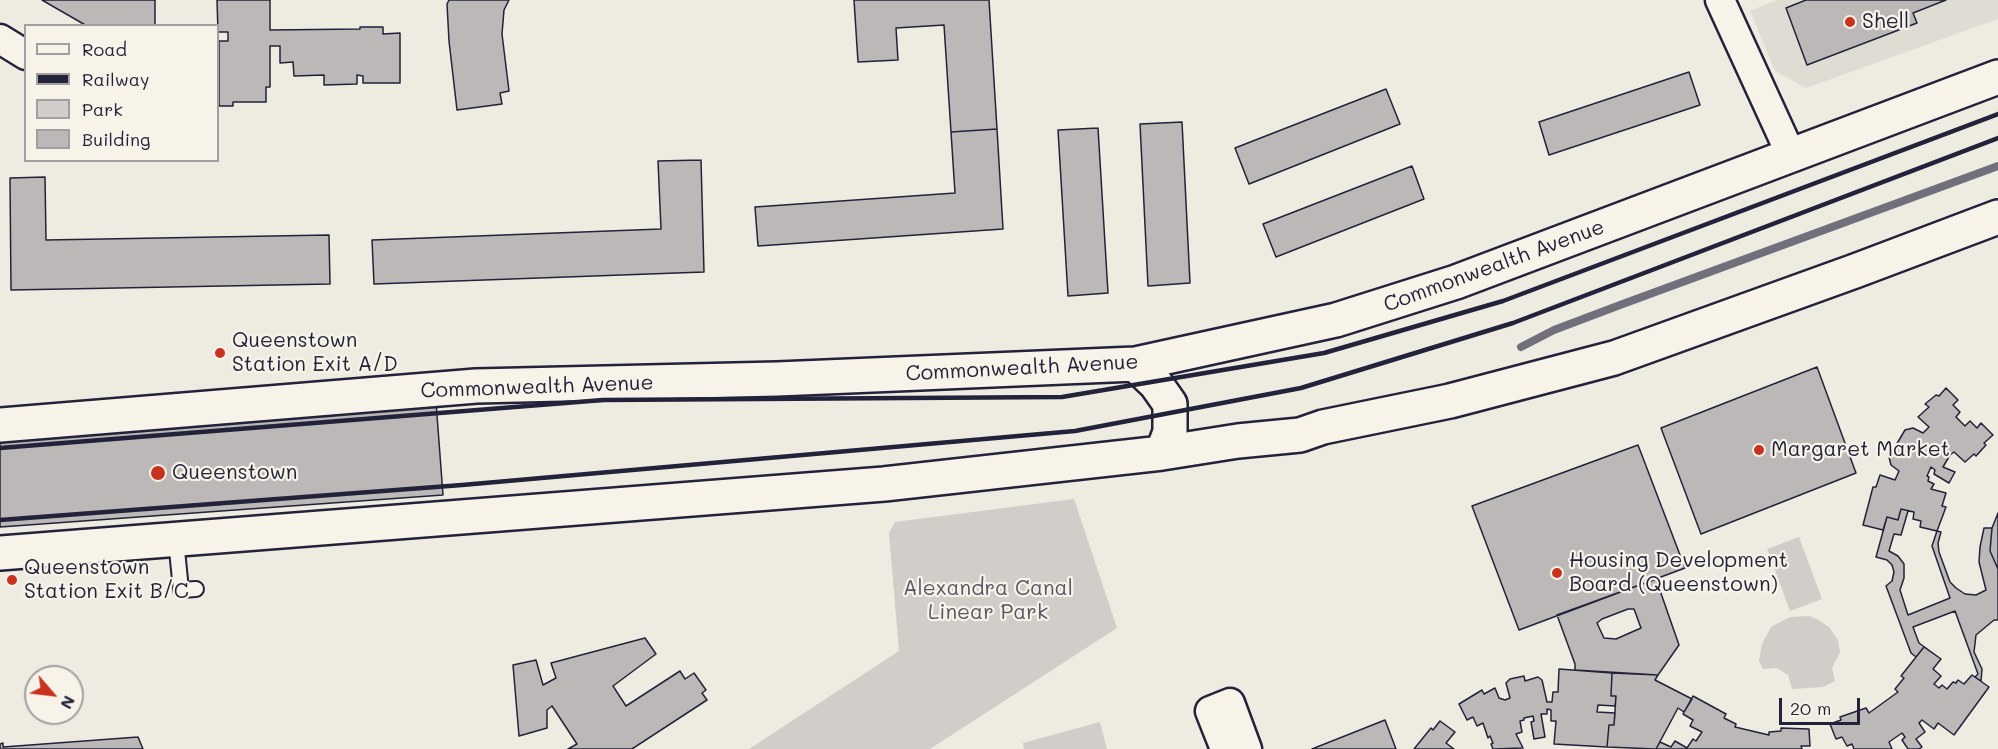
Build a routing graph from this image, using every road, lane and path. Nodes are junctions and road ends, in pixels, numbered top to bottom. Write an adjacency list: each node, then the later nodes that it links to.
1 (1720, 0): 5 (street)
2 (0, 39): 3 (street)
3 (24, 54)
4 (1998, 77): 5 (main road, Commonwealth Avenue)
5 (1791, 155): 7 (main road, Commonwealth Avenue)
6 (1998, 217): 9 (main road)
7 (1135, 364): 8 (main road, Commonwealth Avenue); 9 (main road)
8 (0, 425)
9 (1162, 453): 10 (main road)
10 (176, 540): 11 (main road); 12 (lane)
11 (0, 553)
12 (195, 589)
13 (1225, 749): 14 (street)
14 (1247, 749)

